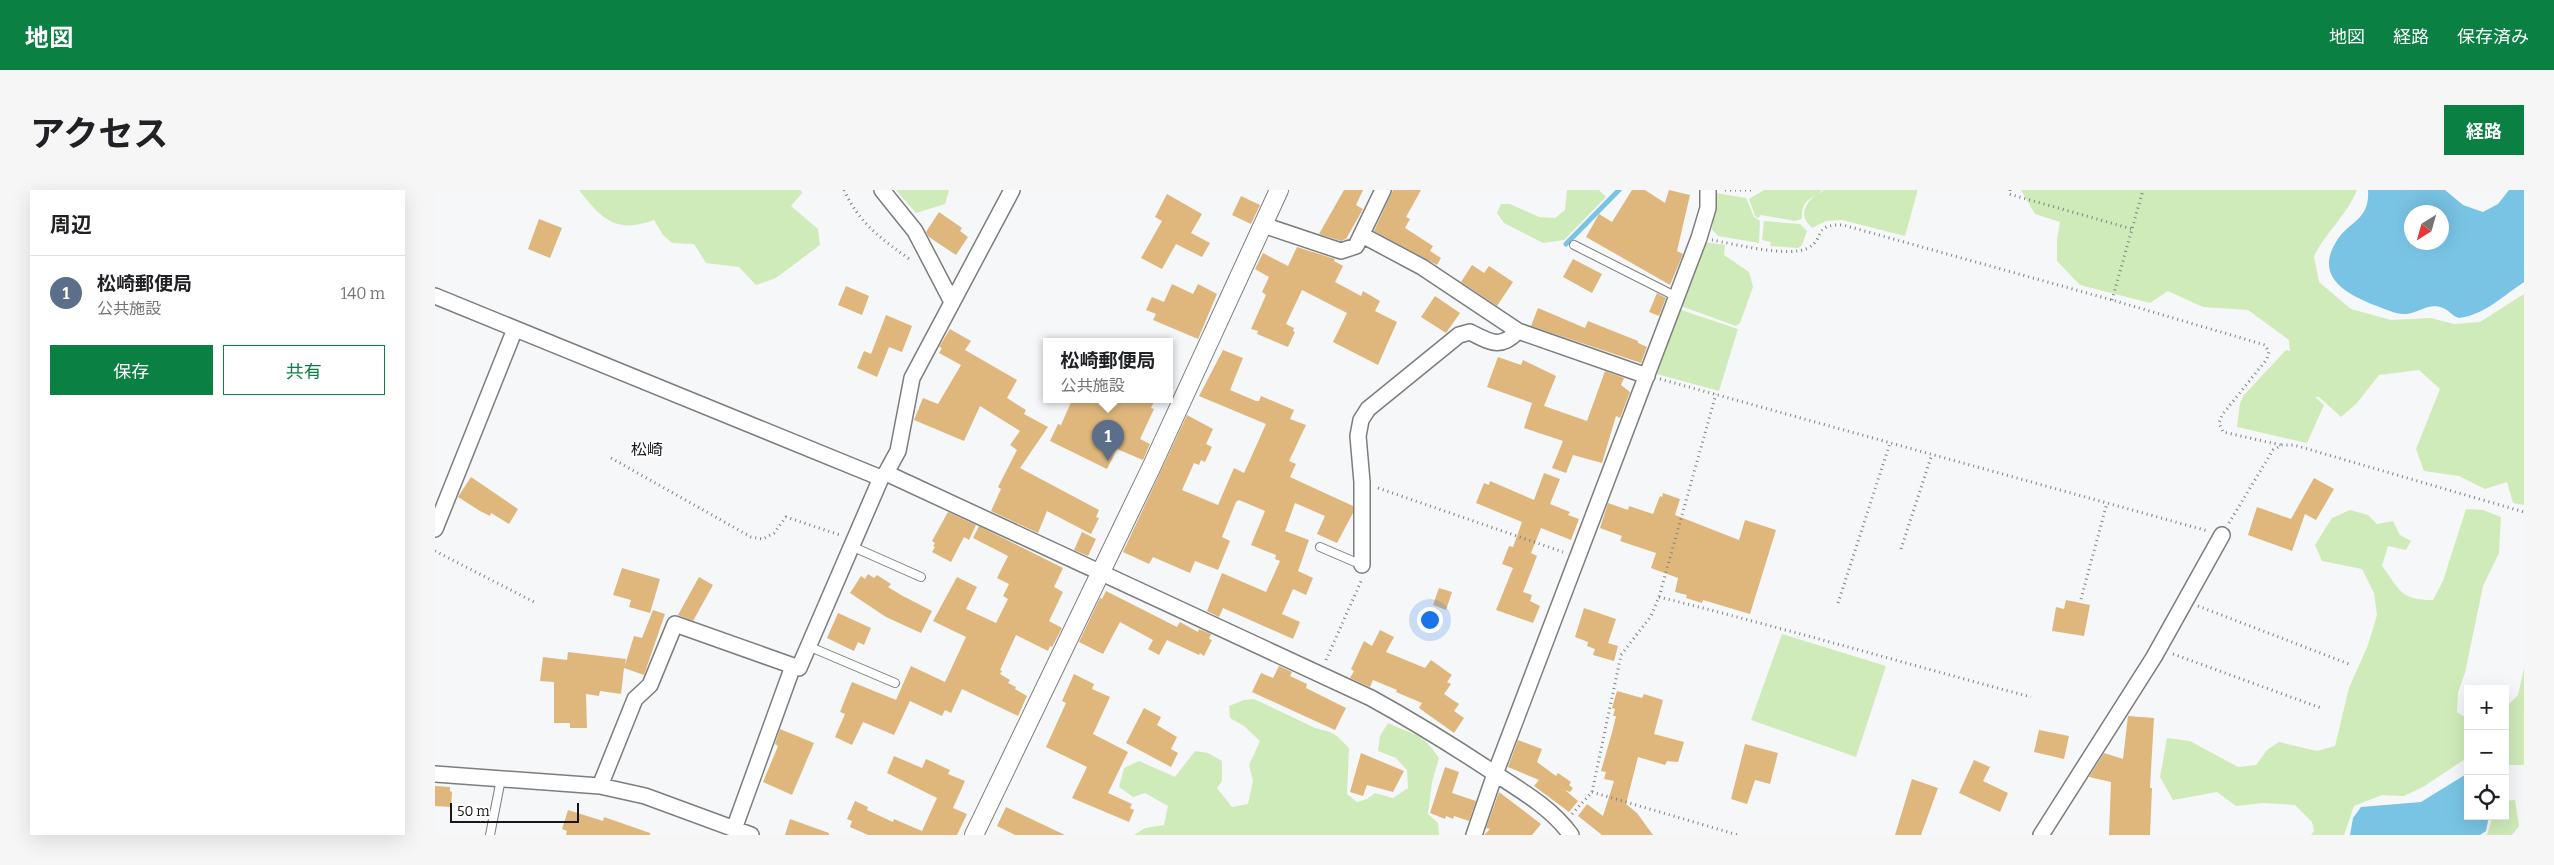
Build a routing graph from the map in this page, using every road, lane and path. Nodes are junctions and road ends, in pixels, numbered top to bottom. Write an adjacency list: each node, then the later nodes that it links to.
1 (844, 190): 16 (path)
2 (882, 190): 16 (street)
3 (1012, 190): 20 (street)
4 (1279, 190): 11 (street)
5 (1383, 190): 13 (street)
6 (1708, 190): 14 (street)
7 (1725, 190): 8 (path)
8 (1751, 190)
9 (2010, 190): 12 (path)
10 (2143, 190): 12 (path)
11 (1263, 224): 13 (street); 41 (street)
12 (2132, 229): 19 (path)
13 (1362, 235): 22 (street)
14 (1699, 238): 18 (street); 19 (path)
15 (1574, 245): 18 (lane)
16 (938, 277): 20 (street)
17 (435, 296): 21 (street)
18 (1677, 297): 23 (street)
19 (2112, 300): 26 (path)
20 (952, 302): 29 (street)
21 (515, 329): 29 (street); 33 (street)
22 (1518, 330): 23 (street); 30 (street)
23 (1647, 376): 24 (path); 39 (street)
24 (1716, 394): 25 (path); 43 (path)
25 (1891, 443): 27 (path); 46 (path)
26 (2282, 445): 32 (path); 34 (path)
27 (1932, 454): 31 (path); 37 (path)
28 (611, 458): 35 (path)
29 (883, 476): 35 (street); 41 (street)
30 (1362, 482): 39 (path); 40 (street)
31 (2107, 503): 34 (path); 44 (path)
32 (2524, 512)
33 (435, 530)
34 (2222, 535): 45 (street)
35 (853, 543): 42 (lane); 48 (street)
36 (1320, 546): 40 (lane)
37 (1901, 549)
38 (435, 551): 47 (path)
39 (1578, 557): 57 (street)
40 (1362, 565): 52 (path)
41 (1099, 571): 52 (street); 65 (street)
42 (921, 577)
43 (1659, 597): 54 (path); 60 (path)
44 (2081, 599)
45 (2185, 601): 49 (street); 50 (path)
46 (1838, 603)
47 (536, 604)
48 (808, 646): 51 (street); 53 (lane)
49 (2158, 649): 55 (path); 68 (street)
50 (2349, 664)
51 (793, 666): 59 (street); 61 (street)
52 (1319, 675): 57 (street)
53 (895, 683)
54 (2031, 697)
55 (2321, 708)
56 (435, 774): 58 (street)
57 (1495, 774): 62 (street); 66 (street)
58 (501, 779): 59 (street); 63 (lane)
59 (600, 786): 61 (street)
60 (1592, 792): 62 (path); 67 (path)
61 (733, 829): 64 (street)
62 (1567, 830)
63 (490, 835)
64 (751, 835)
65 (974, 835)
66 (1474, 835)
67 (1738, 835)
68 (2041, 835)

